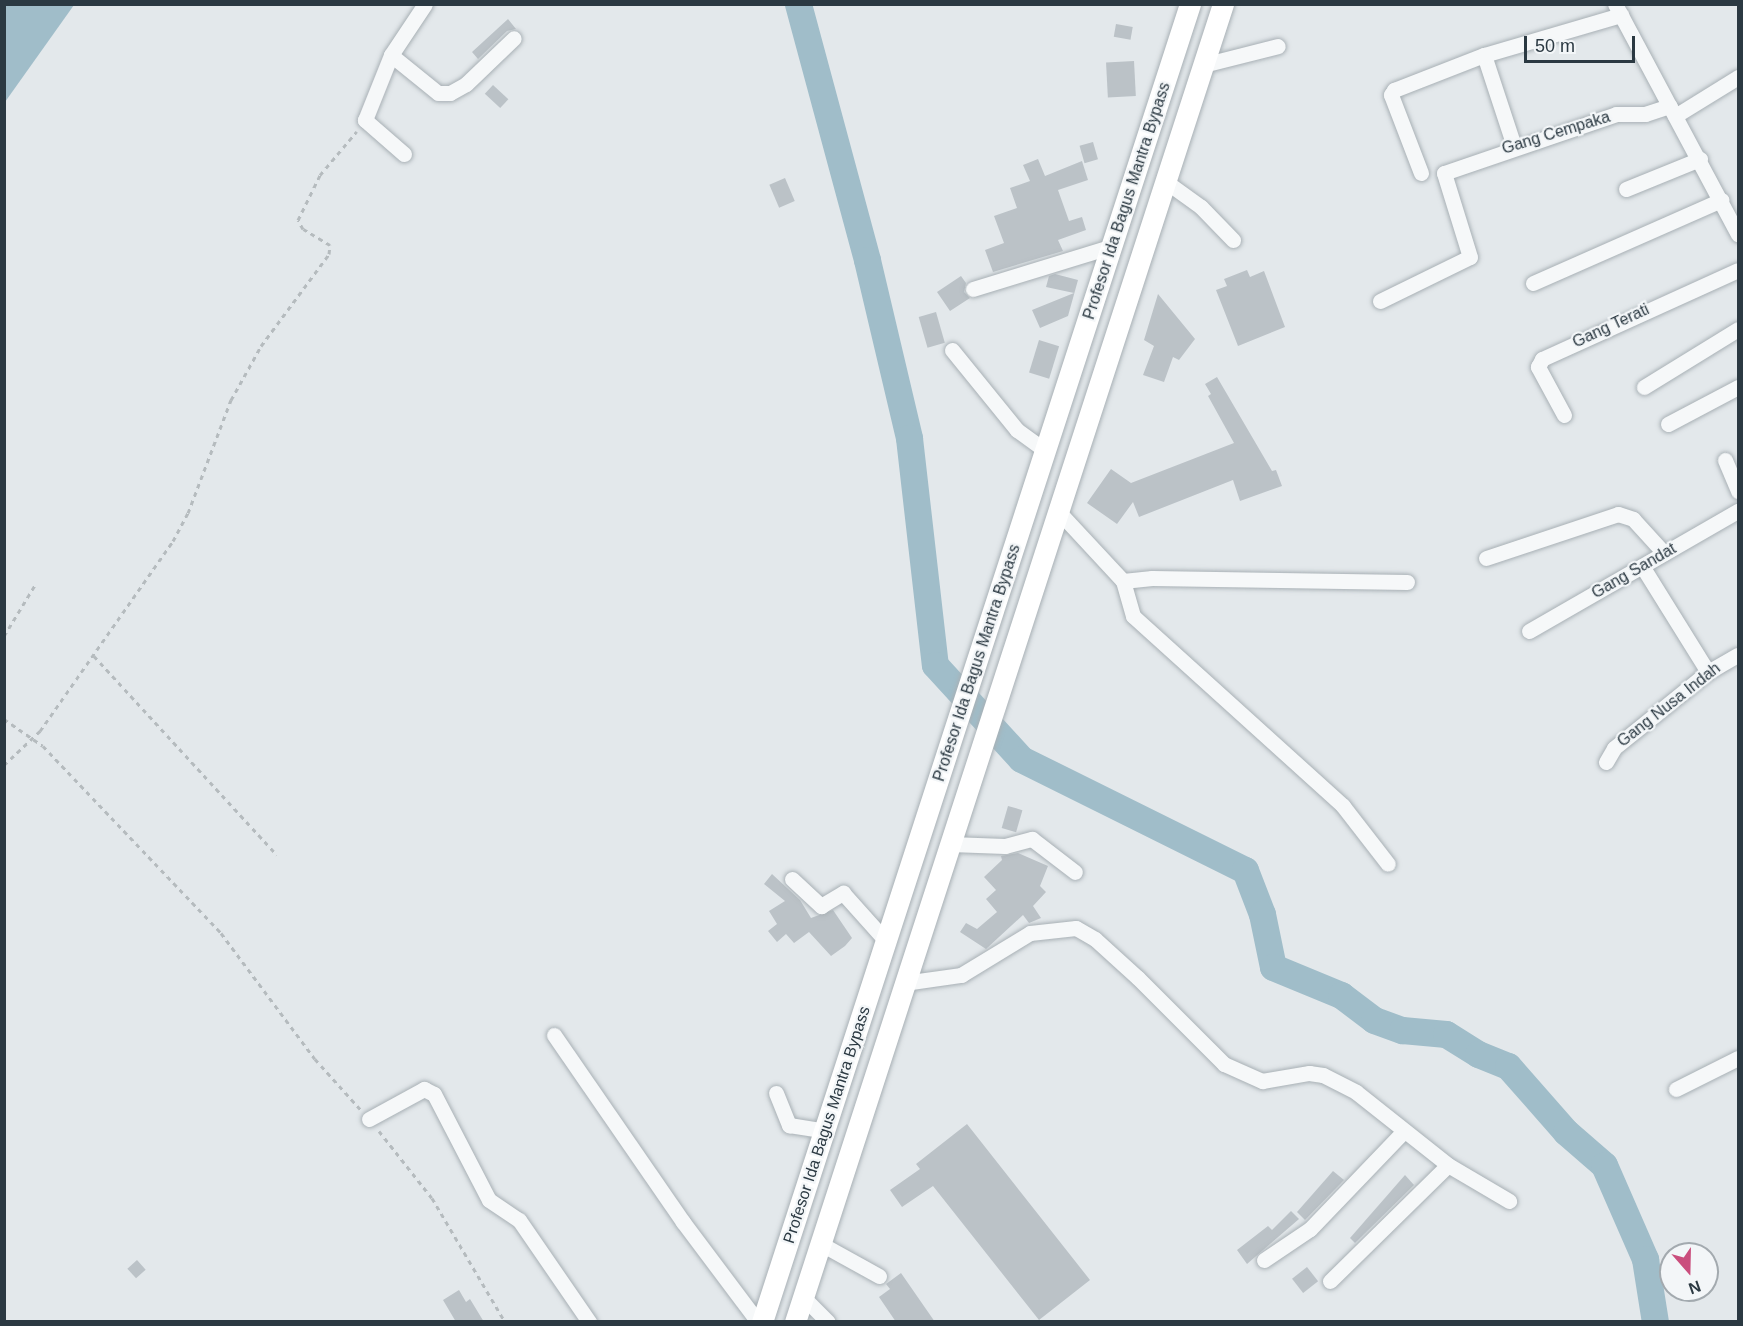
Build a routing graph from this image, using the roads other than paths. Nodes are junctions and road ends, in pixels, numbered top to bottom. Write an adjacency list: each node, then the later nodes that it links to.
1 (425, 4): 7 (street)
2 (1190, 4): 21 (highway, Profesor Ida Bagus Mantra Bypass)
3 (1222, 4): 9 (highway, Profesor Ida Bagus Mantra Bypass)
4 (1618, 10): 8 (street); 11 (street)
5 (514, 38): 7 (street)
6 (1278, 46): 9 (street)
7 (391, 55): 13 (street)
8 (1484, 55): 12 (street); 15 (street)
9 (1203, 65): 16 (highway, Profesor Ida Bagus Mantra Bypass)
10 (1738, 77): 11 (street, Gang Cempaka)
11 (1673, 111): 12 (street, Gang Cempaka); 14 (street)
12 (1514, 146): 25 (street, Gang Cempaka)
13 (404, 154)
14 (1700, 159): 17 (street); 18 (street)
15 (1421, 173)
16 (1165, 181): 20 (street); 35 (highway, Profesor Ida Bagus Mantra Bypass)
17 (1626, 189)
18 (1728, 203): 19 (street); 23 (street)
19 (1738, 234)
20 (1233, 240)
21 (1113, 246): 24 (street); 32 (highway, Profesor Ida Bagus Mantra Bypass)
22 (1738, 270): 30 (street, Gang Terati)
23 (1533, 283)
24 (973, 289)
25 (1380, 301)
26 (1738, 329): 28 (street)
27 (952, 350): 32 (street)
28 (1644, 387)
29 (1738, 387): 31 (street)
30 (1564, 415)
31 (1668, 424)
32 (1047, 452): 50 (highway, Profesor Ida Bagus Mantra Bypass)
33 (1725, 460): 34 (street)
34 (1738, 491)
35 (1058, 511): 40 (street); 46 (highway, Profesor Ida Bagus Mantra Bypass)
36 (1738, 511): 37 (street, Gang Sandat)
37 (1664, 553): 38 (street); 39 (street, Gang Sandat)
38 (1486, 558)
39 (1642, 566): 42 (street, Gang Sandat); 44 (street)
40 (1123, 581): 41 (street); 47 (street)
41 (1407, 582)
42 (1529, 631)
43 (1738, 655): 44 (street, Gang Nusa Indah)
44 (1708, 672): 45 (street, Gang Nusa Indah)
45 (1606, 762)
46 (950, 844): 48 (street); 51 (highway, Profesor Ida Bagus Mantra Bypass)
47 (1388, 864)
48 (1075, 872)
49 (792, 879): 50 (street)
50 (886, 941): 57 (highway, Profesor Ida Bagus Mantra Bypass)
51 (904, 984): 58 (street); 61 (highway, Profesor Ida Bagus Mantra Bypass)
52 (554, 1035): 67 (street)
53 (1738, 1058): 54 (street)
54 (1676, 1089)
55 (776, 1093): 57 (street)
56 (369, 1119): 66 (street)
57 (825, 1131): 67 (highway, Profesor Ida Bagus Mantra Bypass)
58 (1404, 1132): 59 (street); 62 (street)
59 (1448, 1165): 60 (street); 64 (street)
60 (1509, 1201)
61 (823, 1245): 63 (street); 65 (highway, Profesor Ida Bagus Mantra Bypass)
62 (1264, 1260)
63 (879, 1276)
64 (1330, 1281)
65 (803, 1297): 68 (highway, Profesor Ida Bagus Mantra Bypass); 69 (street)
66 (588, 1322)
67 (760, 1322)
68 (795, 1322)
69 (828, 1322)

